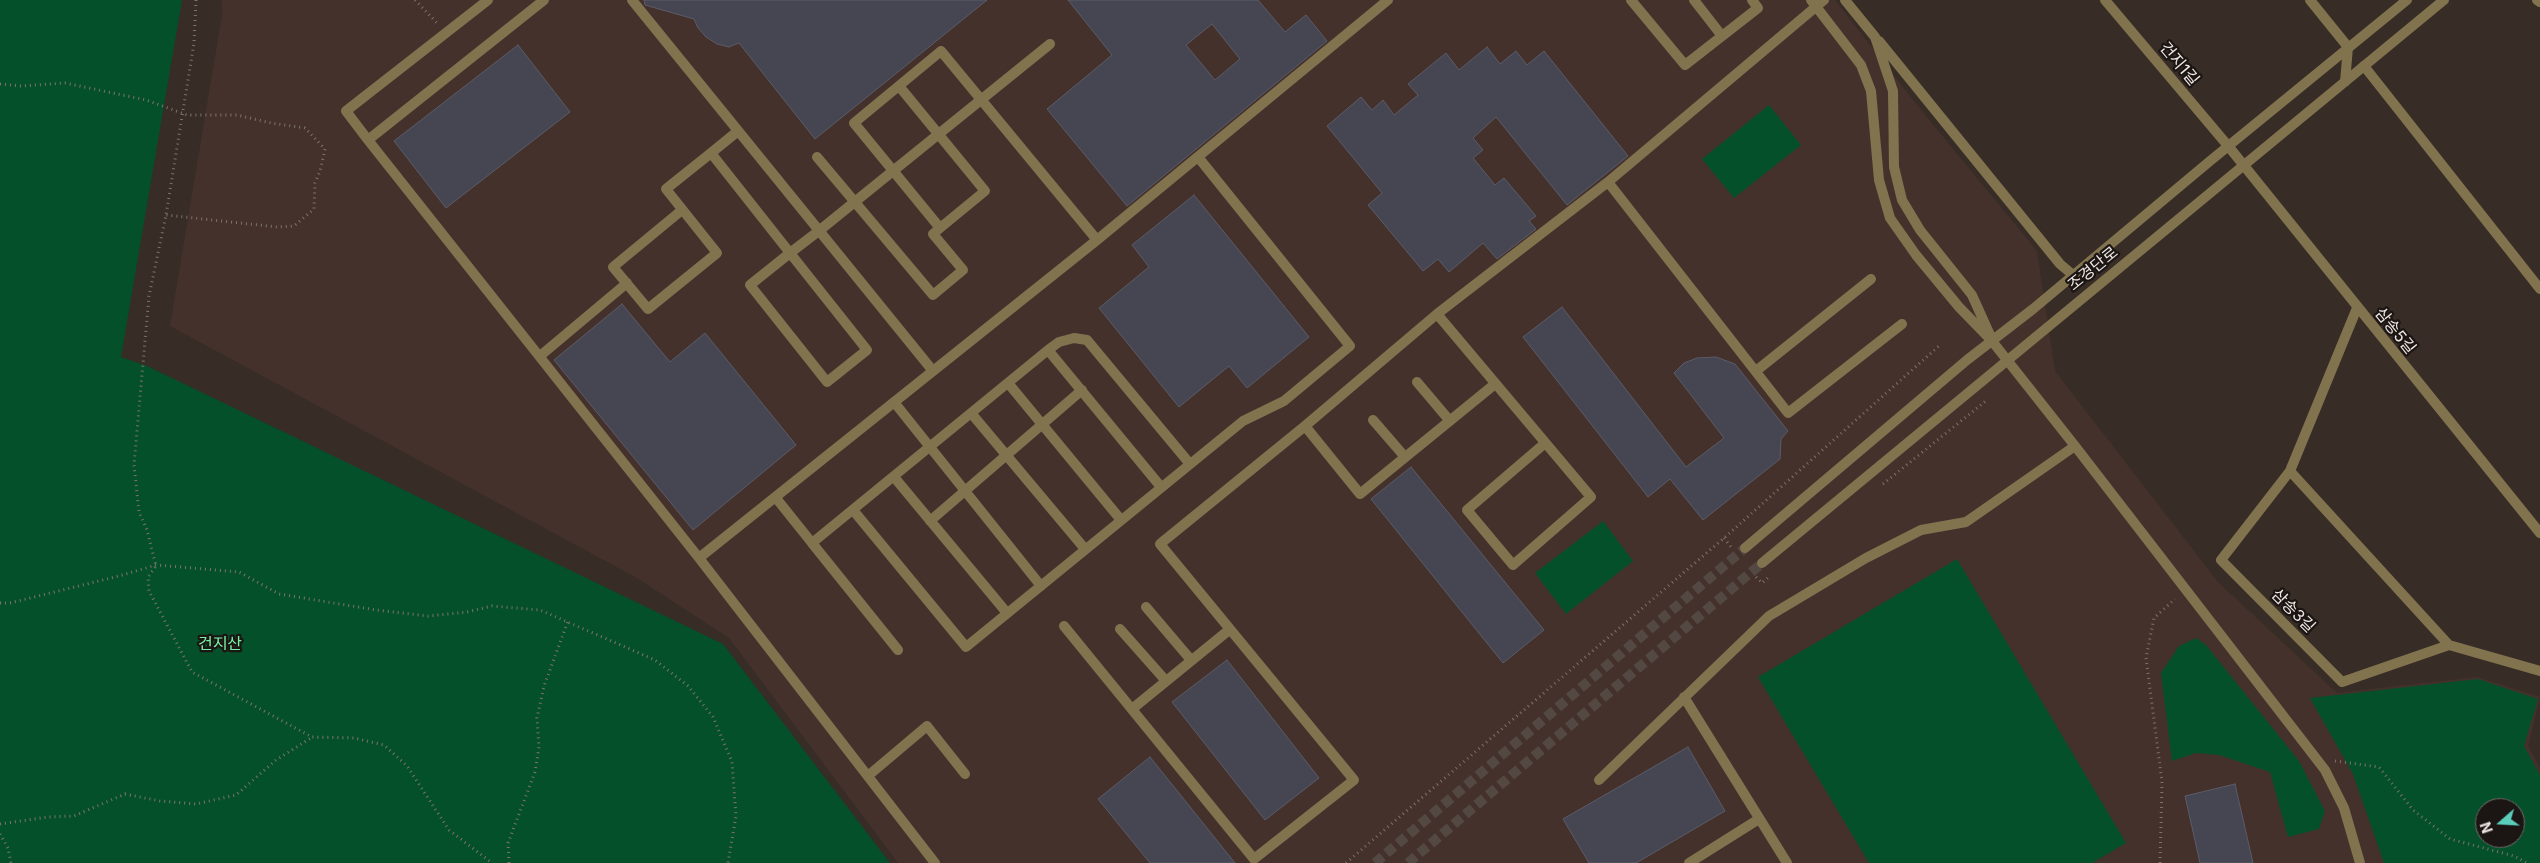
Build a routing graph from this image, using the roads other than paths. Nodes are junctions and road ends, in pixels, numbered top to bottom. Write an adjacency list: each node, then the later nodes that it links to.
1 (488, 0): 24 (street)
2 (544, 0): 24 (street)
3 (632, 0): 22 (street)
4 (1388, 0): 28 (street)
5 (1631, 0): 14 (street)
6 (1694, 0): 14 (street)
7 (1752, 0): 14 (street)
8 (1845, 0): 15 (street)
9 (2105, 0): 25 (street, 건지1길)
10 (2310, 0): 17 (street)
11 (2407, 0): 17 (street, 조경단로)
12 (2444, 0): 18 (street, 조경단로)
13 (1818, 2): 31 (street); 45 (street)
14 (1722, 36)
15 (1875, 37): 38 (street); 45 (street)
16 (1050, 44): 21 (street)
17 (2348, 47): 19 (street); 25 (street, 조경단로)
18 (2364, 66): 19 (street, 조경단로); 41 (street)
19 (2345, 82): 29 (street, 조경단로)
20 (899, 86): 21 (street); 23 (street); 30 (street)
21 (982, 100): 23 (street); 36 (street)
22 (738, 131): 26 (street); 35 (street)
23 (938, 134): 30 (street); 34 (street)
24 (368, 140): 47 (street)
25 (2229, 147): 29 (street, 삼송5길); 38 (street, 조경단로)
26 (711, 153): 33 (street); 37 (street)
27 (817, 157): 32 (street)
28 (1198, 157): 36 (street); 66 (street)
29 (2242, 166): 42 (street, 삼송5길); 48 (street, 조경단로)
30 (893, 171): 32 (street); 34 (street)
31 (1608, 182): 43 (street); 50 (street)
32 (855, 202): 34 (street); 35 (street)
33 (682, 210): 40 (street); 40 (street)
34 (940, 228)
35 (820, 230): 37 (street); 49 (street)
36 (1097, 240): 49 (street)
37 (790, 253): 37 (street)
38 (2073, 275): 45 (street, 조경단로)
39 (1871, 279): 50 (street)
40 (627, 283): 47 (street)
41 (2540, 289)
42 (2357, 308): 67 (street, 삼송3길); 75 (street, 삼송5길)
43 (1436, 314): 53 (street); 60 (street)
44 (1902, 324): 50 (street)
45 (1992, 341): 48 (street); 77 (street, 조경단로)
46 (1048, 350): 52 (street); 54 (street); 66 (street)
47 (540, 356): 79 (street)
48 (2006, 359): 62 (street); 80 (street, 조경단로)
49 (933, 371): 55 (street)
50 (1756, 371)
51 (1417, 382): 58 (street)
52 (1008, 383): 56 (street); 59 (street)
53 (1495, 384): 58 (street); 61 (street)
54 (1082, 390): 59 (street); 69 (street)
55 (894, 402): 63 (street); 71 (street)
56 (971, 413): 63 (street); 64 (street)
57 (1373, 420): 65 (street)
58 (1450, 421): 65 (street)
59 (1043, 424): 64 (street); 73 (street)
60 (1305, 426): 65 (street); 86 (street)
61 (1544, 444): 61 (street)
62 (2075, 446): 92 (street); 101 (street)
63 (929, 448): 68 (street); 70 (street)
64 (1006, 455): 70 (street); 78 (street)
65 (1405, 457)
66 (1190, 464): 69 (street)
67 (2290, 471): 87 (street); 87 (street, 삼송3길)
68 (894, 477): 72 (street); 74 (street)
69 (1162, 487): 73 (street)
70 (965, 491): 74 (street); 81 (street)
71 (776, 498): 76 (street); 79 (street)
72 (853, 510): 76 (street); 83 (street)
73 (1121, 520): 78 (street)
74 (930, 521): 83 (street)
75 (2540, 533)
76 (812, 543): 88 (street)
77 (1745, 548)
78 (1085, 549): 81 (street)
79 (699, 558): 95 (street)
80 (1762, 563)
81 (1041, 586): 83 (street)
82 (1146, 606): 89 (street)
83 (1007, 613)
84 (1064, 626): 93 (street)
85 (1120, 629): 91 (street)
86 (1229, 630): 89 (street); 93 (street)
87 (2449, 645): 90 (street)
88 (898, 650)
89 (1191, 660): 91 (street)
90 (2540, 671)
91 (1166, 681): 93 (street)
92 (1684, 697): 96 (street); 97 (street)
93 (1132, 708)
94 (965, 774): 95 (street)
95 (869, 775): 98 (street)
96 (1599, 780)
97 (1759, 819): 99 (street); 100 (street)
98 (935, 863)
99 (1689, 863)
100 (1786, 863)
101 (2360, 863)

